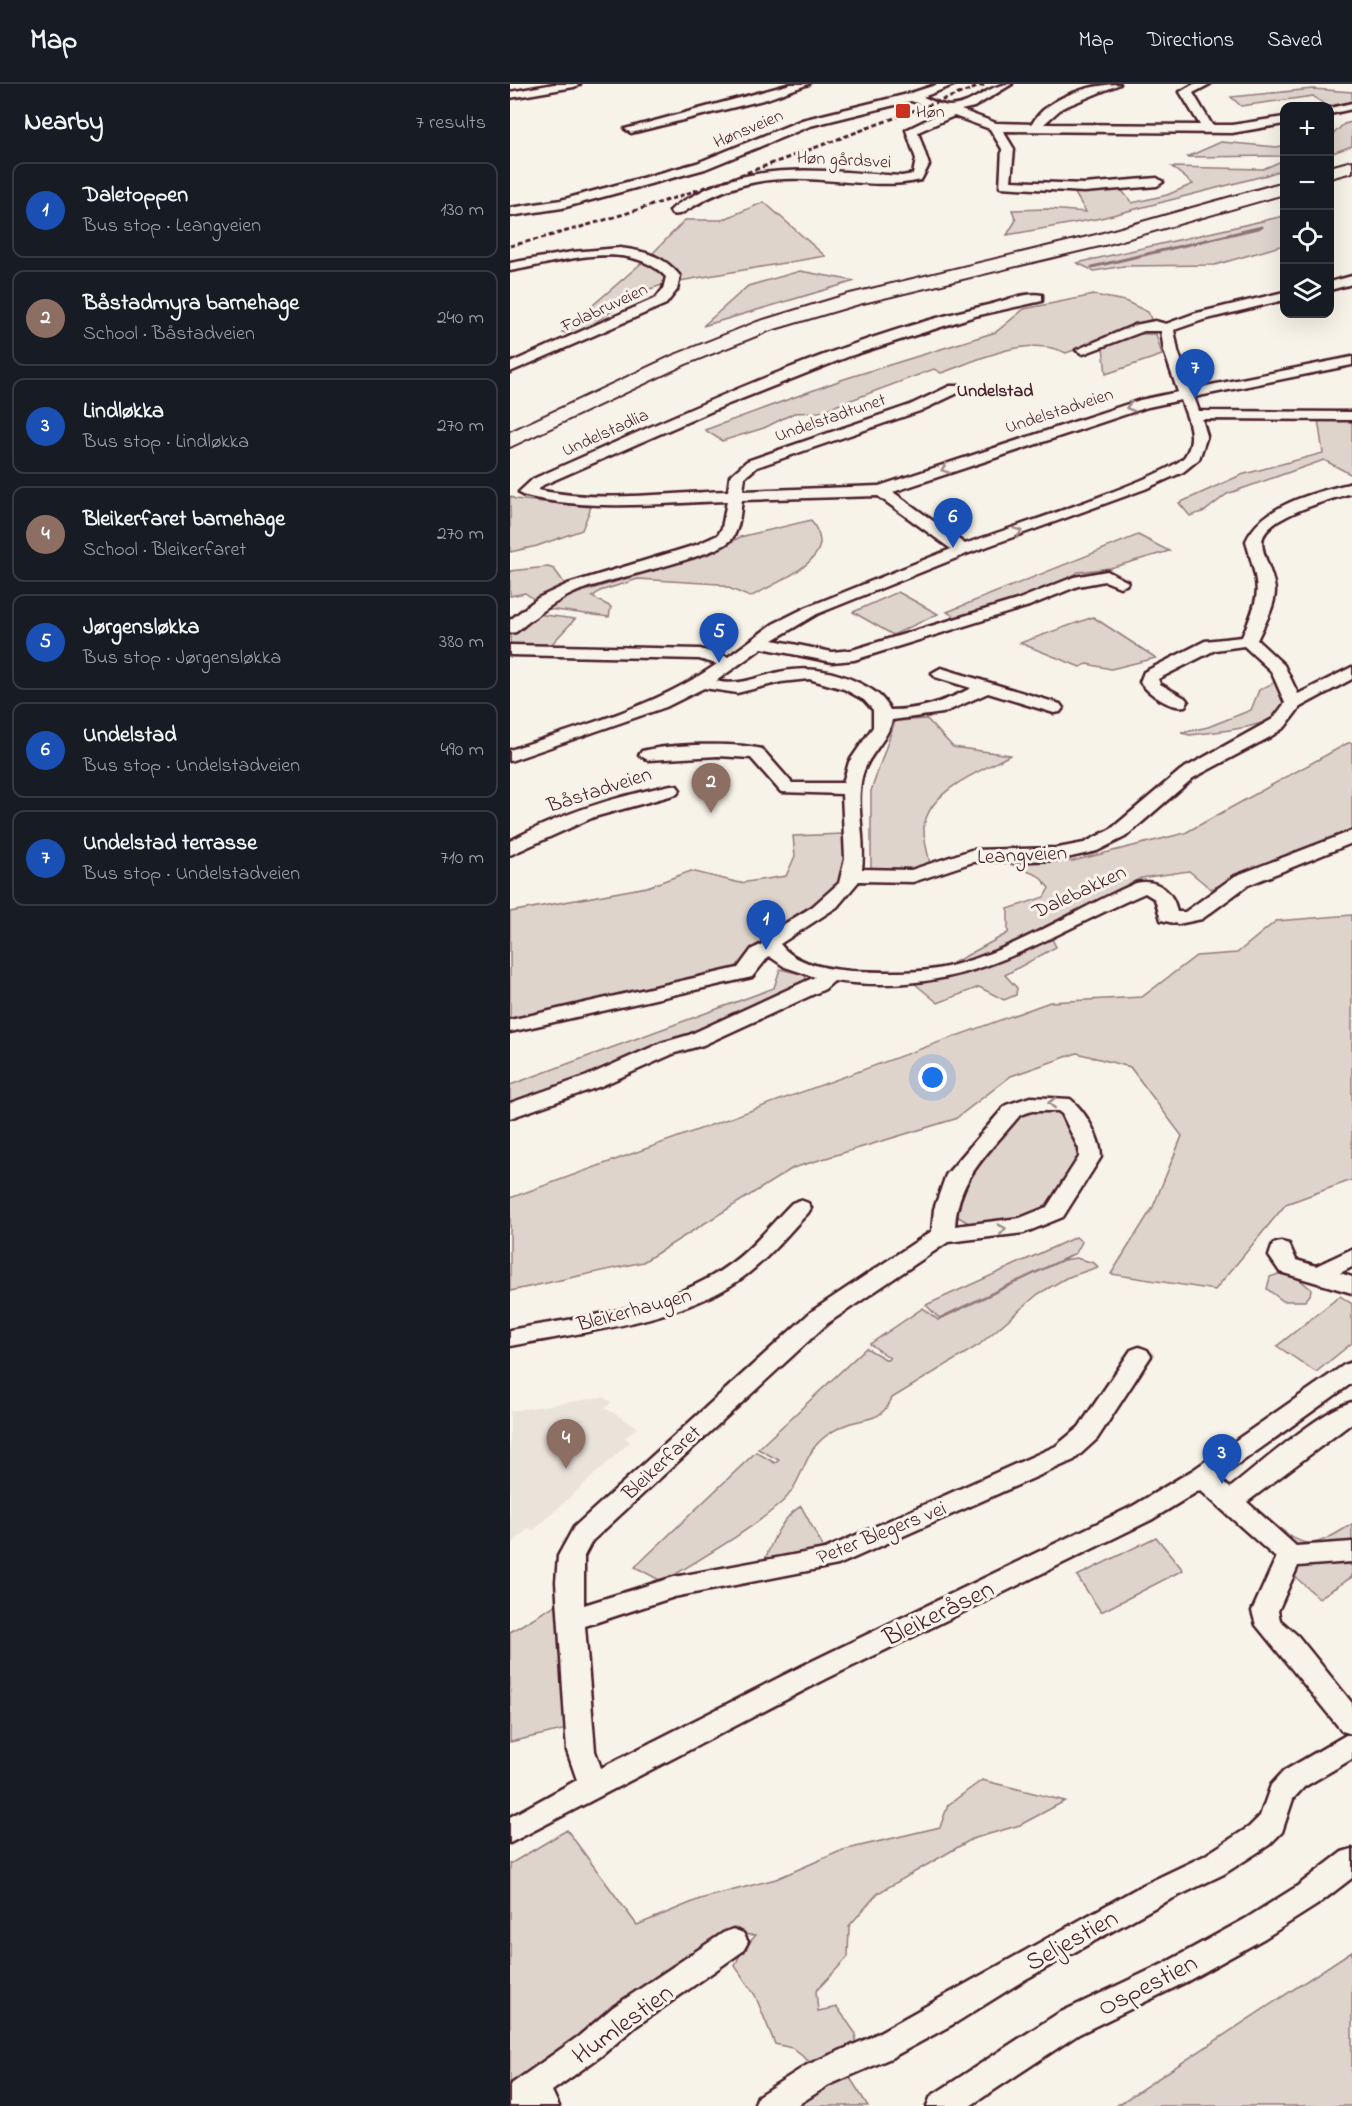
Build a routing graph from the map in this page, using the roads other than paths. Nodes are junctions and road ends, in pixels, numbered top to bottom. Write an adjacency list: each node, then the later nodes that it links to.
1 (574, 84): 7 (street)
2 (803, 84): 14 (street)
3 (950, 84): 8 (street, Hønsveien)
4 (1006, 84): 10 (street)
5 (1114, 84): 15 (street)
6 (1204, 84): 16 (street)
7 (510, 95)
8 (912, 97): 10 (street); 25 (street, Hønsveien)
9 (1352, 106): 11 (street)
10 (953, 110): 13 (street); 24 (street, Høn gårdsvei)
11 (1334, 110)
12 (1280, 122): 16 (street)
13 (995, 128): 15 (street); 22 (street)
14 (631, 129)
15 (1035, 129): 16 (street)
16 (1208, 129)
17 (1352, 156): 18 (highway)
18 (1334, 161)
19 (1352, 166): 20 (highway)
20 (1334, 171)
21 (1280, 178): 39 (highway)
22 (1157, 182)
23 (1280, 189): 40 (highway)
24 (676, 211)
25 (510, 212)
26 (510, 267): 34 (street, Folabruveien)
27 (1352, 280): 28 (street)
28 (1334, 285)
29 (1280, 297): 31 (street)
30 (1037, 298): 43 (street, Undelstadlia)
31 (1167, 328): 32 (street); 36 (street)
32 (1083, 351)
33 (1352, 361): 36 (street, Undelstadveien)
34 (510, 368)
35 (955, 389): 43 (street, Undelstadtunet)
36 (1187, 394): 37 (street); 42 (street, Undelstadveien, one-way to 42)
37 (1194, 415): 38 (street); 44 (street, one-way to 37)
38 (1352, 416)
39 (510, 427)
40 (510, 440)
41 (1352, 488): 47 (street)
42 (881, 492): 43 (street, Undelstadlia); 44 (street)
43 (733, 495): 46 (street)
44 (963, 550): 48 (street)
45 (1120, 582): 48 (street)
46 (510, 628)
47 (1248, 641): 55 (street); 56 (street)
48 (761, 643): 50 (street)
49 (510, 650): 50 (street)
50 (732, 663): 53 (street)
51 (1352, 672): 56 (street, Leangveien)
52 (941, 673): 54 (street)
53 (704, 682): 58 (street); 60 (street)
54 (986, 687): 57 (street); 58 (street)
55 (1179, 702)
56 (1294, 703): 65 (street, Leangveien)
57 (1054, 708)
58 (883, 715): 61 (street)
59 (648, 755): 61 (street)
60 (510, 756)
61 (850, 789): 65 (street)
62 (671, 790): 64 (street, Båstadveien)
63 (1352, 837): 67 (street, Dalebakken)
64 (510, 849)
65 (852, 875): 66 (street)
66 (771, 948): 67 (street); 68 (street)
67 (829, 975): 69 (street)
68 (510, 1026)
69 (510, 1111)
70 (800, 1209): 76 (street, Bleikerhaugen)
71 (944, 1235): 71 (street, Bleikerfaret, one-way to 71); 84 (street, Bleikerfaret)
72 (1281, 1250): 74 (street)
73 (1352, 1257): 74 (street)
74 (1321, 1274): 75 (street)
75 (1352, 1285)
76 (510, 1338)
77 (1139, 1356): 84 (street, Peter Blegers vei)
78 (1352, 1371): 80 (street, Bleikeråsen)
79 (1352, 1411): 81 (street)
80 (1202, 1477): 81 (street); 86 (street, Bleikeråsen)
81 (1229, 1502): 83 (street)
82 (1352, 1552): 83 (street)
83 (1291, 1556): 85 (street)
84 (571, 1620): 86 (street, Bleikerfaret)
85 (1350, 1735): 91 (street, Seljestien)
86 (593, 1785): 87 (street, Bleikeråsen)
87 (510, 1831)
88 (1352, 1861): 92 (street, Ospestien)
89 (733, 1942): 90 (street, Humlestien)
90 (529, 2099)
91 (769, 2106)
92 (942, 2106)

